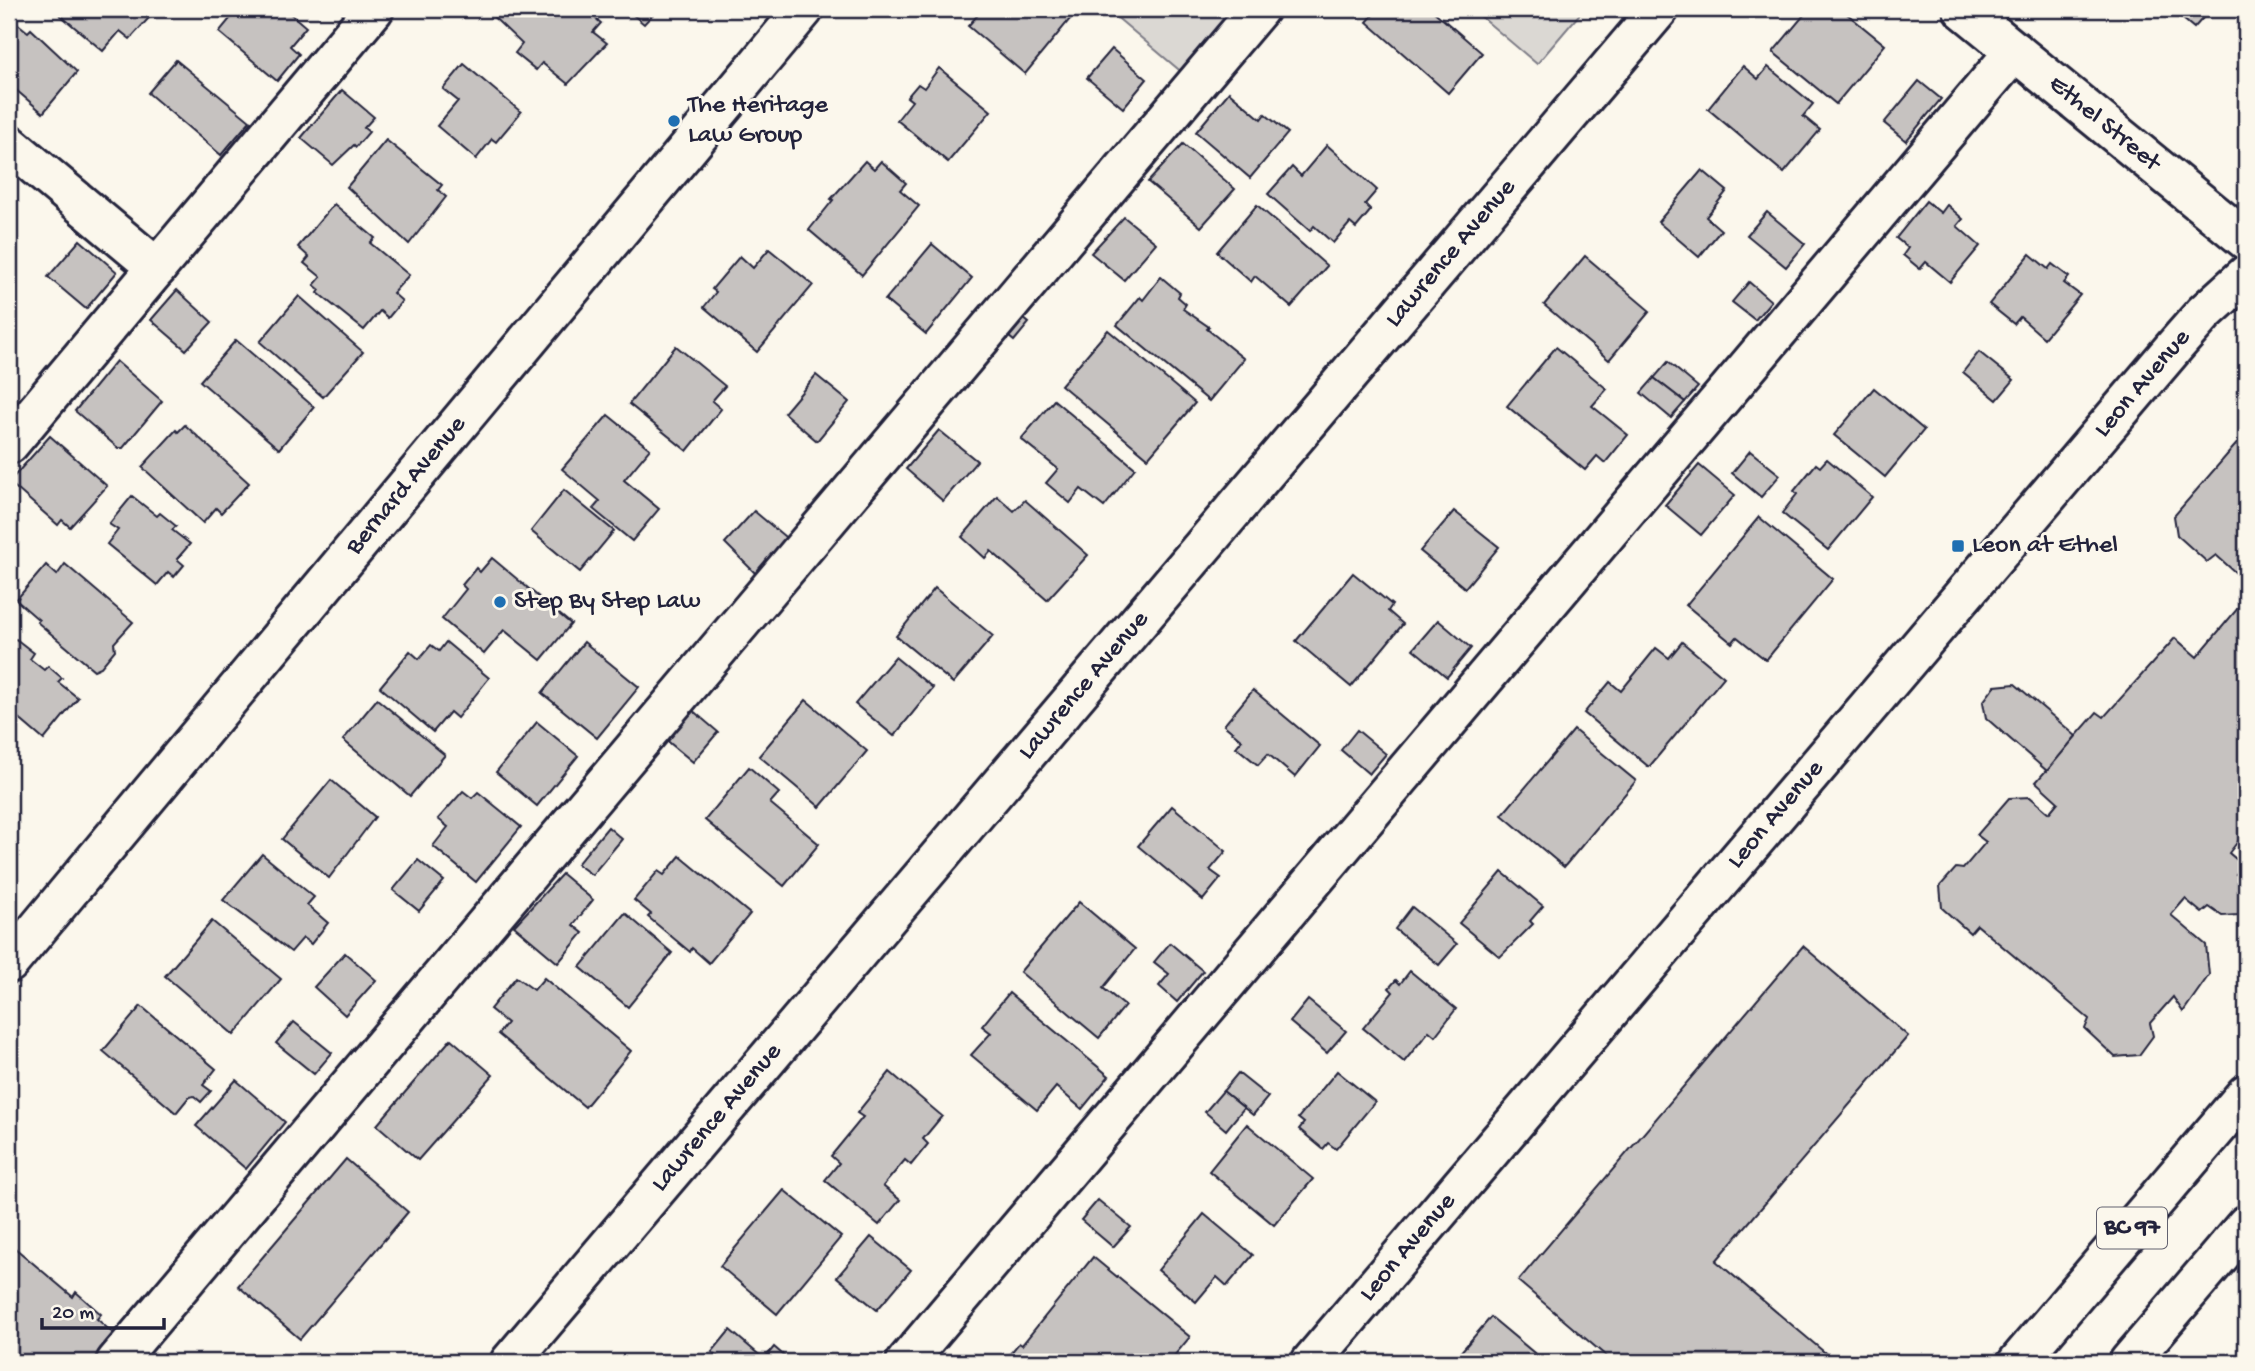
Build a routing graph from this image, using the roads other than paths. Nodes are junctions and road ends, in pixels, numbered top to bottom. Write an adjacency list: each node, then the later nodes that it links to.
1 (374, 9): 9 (main road)
2 (804, 9): 12 (main road, Bernard Avenue)
3 (1259, 9): 15 (main road)
4 (1659, 9): 16 (main road, Lawrence Avenue)
5 (1963, 9): 6 (main road, Ethel Street)
6 (2015, 51): 8 (main road, Ethel Street); 17 (main road)
7 (9, 144): 9 (main road)
8 (2246, 240)
9 (157, 268): 11 (main road)
10 (2246, 275): 18 (main road, Leon Avenue)
11 (9, 444)
12 (9, 964)
13 (2246, 1094): 19 (main road, BC 97)
14 (2246, 1225): 20 (main road)
15 (116, 1362)
16 (510, 1362)
17 (906, 1362)
18 (1311, 1362)
19 (2018, 1362)
20 (2129, 1362)

